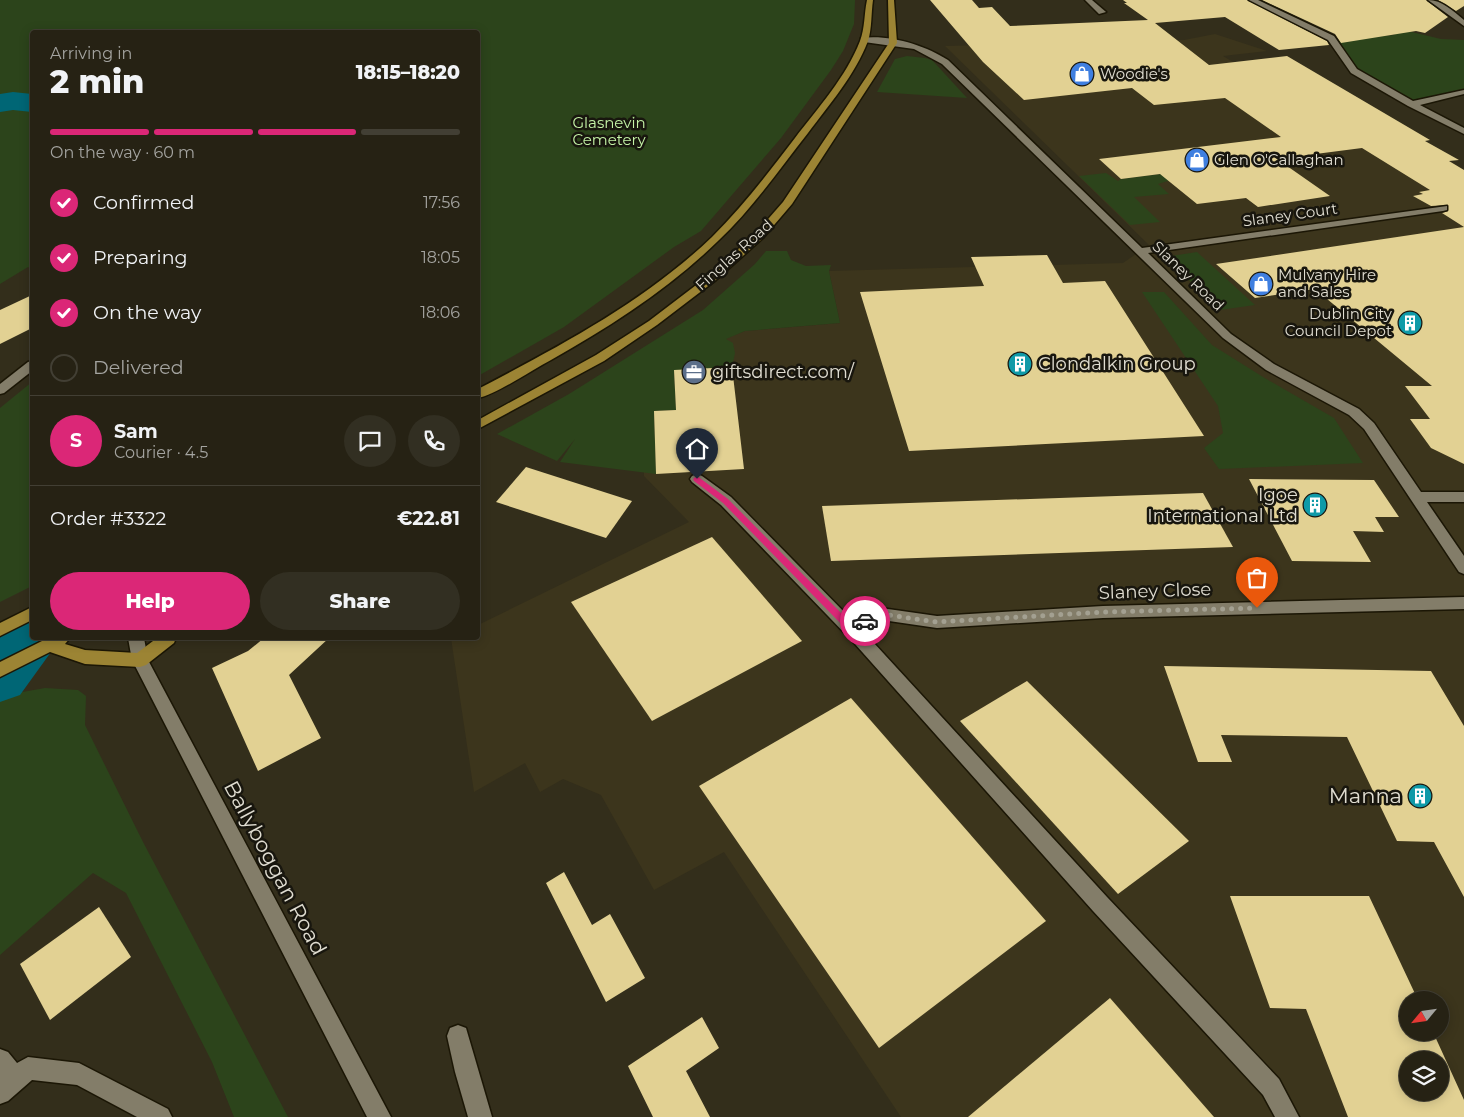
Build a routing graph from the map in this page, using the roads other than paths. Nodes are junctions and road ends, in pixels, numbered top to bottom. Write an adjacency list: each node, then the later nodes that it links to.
1 (870, 0): 8 (main road, Finglas Road)
2 (891, 0): 9 (main road)
3 (1088, 0): 6 (street)
4 (1252, 0): 11 (street)
5 (1431, 0): 7 (street)
6 (1102, 12)
7 (1464, 24)
8 (864, 40): 9 (street, Slaney Road); 17 (main road, Finglas Road)
9 (893, 43): 14 (street, Slaney Road); 18 (main road, Finglas Road)
10 (1464, 92): 11 (street)
11 (1411, 104): 12 (street)
12 (1464, 132)
13 (1444, 208): 14 (street, Slaney Court)
14 (1140, 251): 20 (street, Slaney Road)
15 (30, 367): 16 (street)
16 (0, 390)
17 (480, 393)
18 (480, 424)
19 (697, 479): 25 (street)
20 (1417, 497): 21 (street); 22 (street, Slaney Road)
21 (1464, 498)
22 (1464, 568)
23 (1464, 603): 25 (street, Slaney Close)
24 (27, 616): 26 (main road)
25 (850, 628): 38 (street)
26 (0, 630)
27 (136, 640): 30 (street, Ballyboggan Road)
28 (165, 640): 30 (main road)
29 (55, 641): 30 (main road); 31 (main road)
30 (140, 660): 36 (street, Ballyboggan Road)
31 (0, 670)
32 (458, 1036): 37 (street)
33 (0, 1060): 34 (street)
34 (8, 1086): 35 (street)
35 (160, 1117)
36 (379, 1117)
37 (480, 1117)
38 (1287, 1117)

